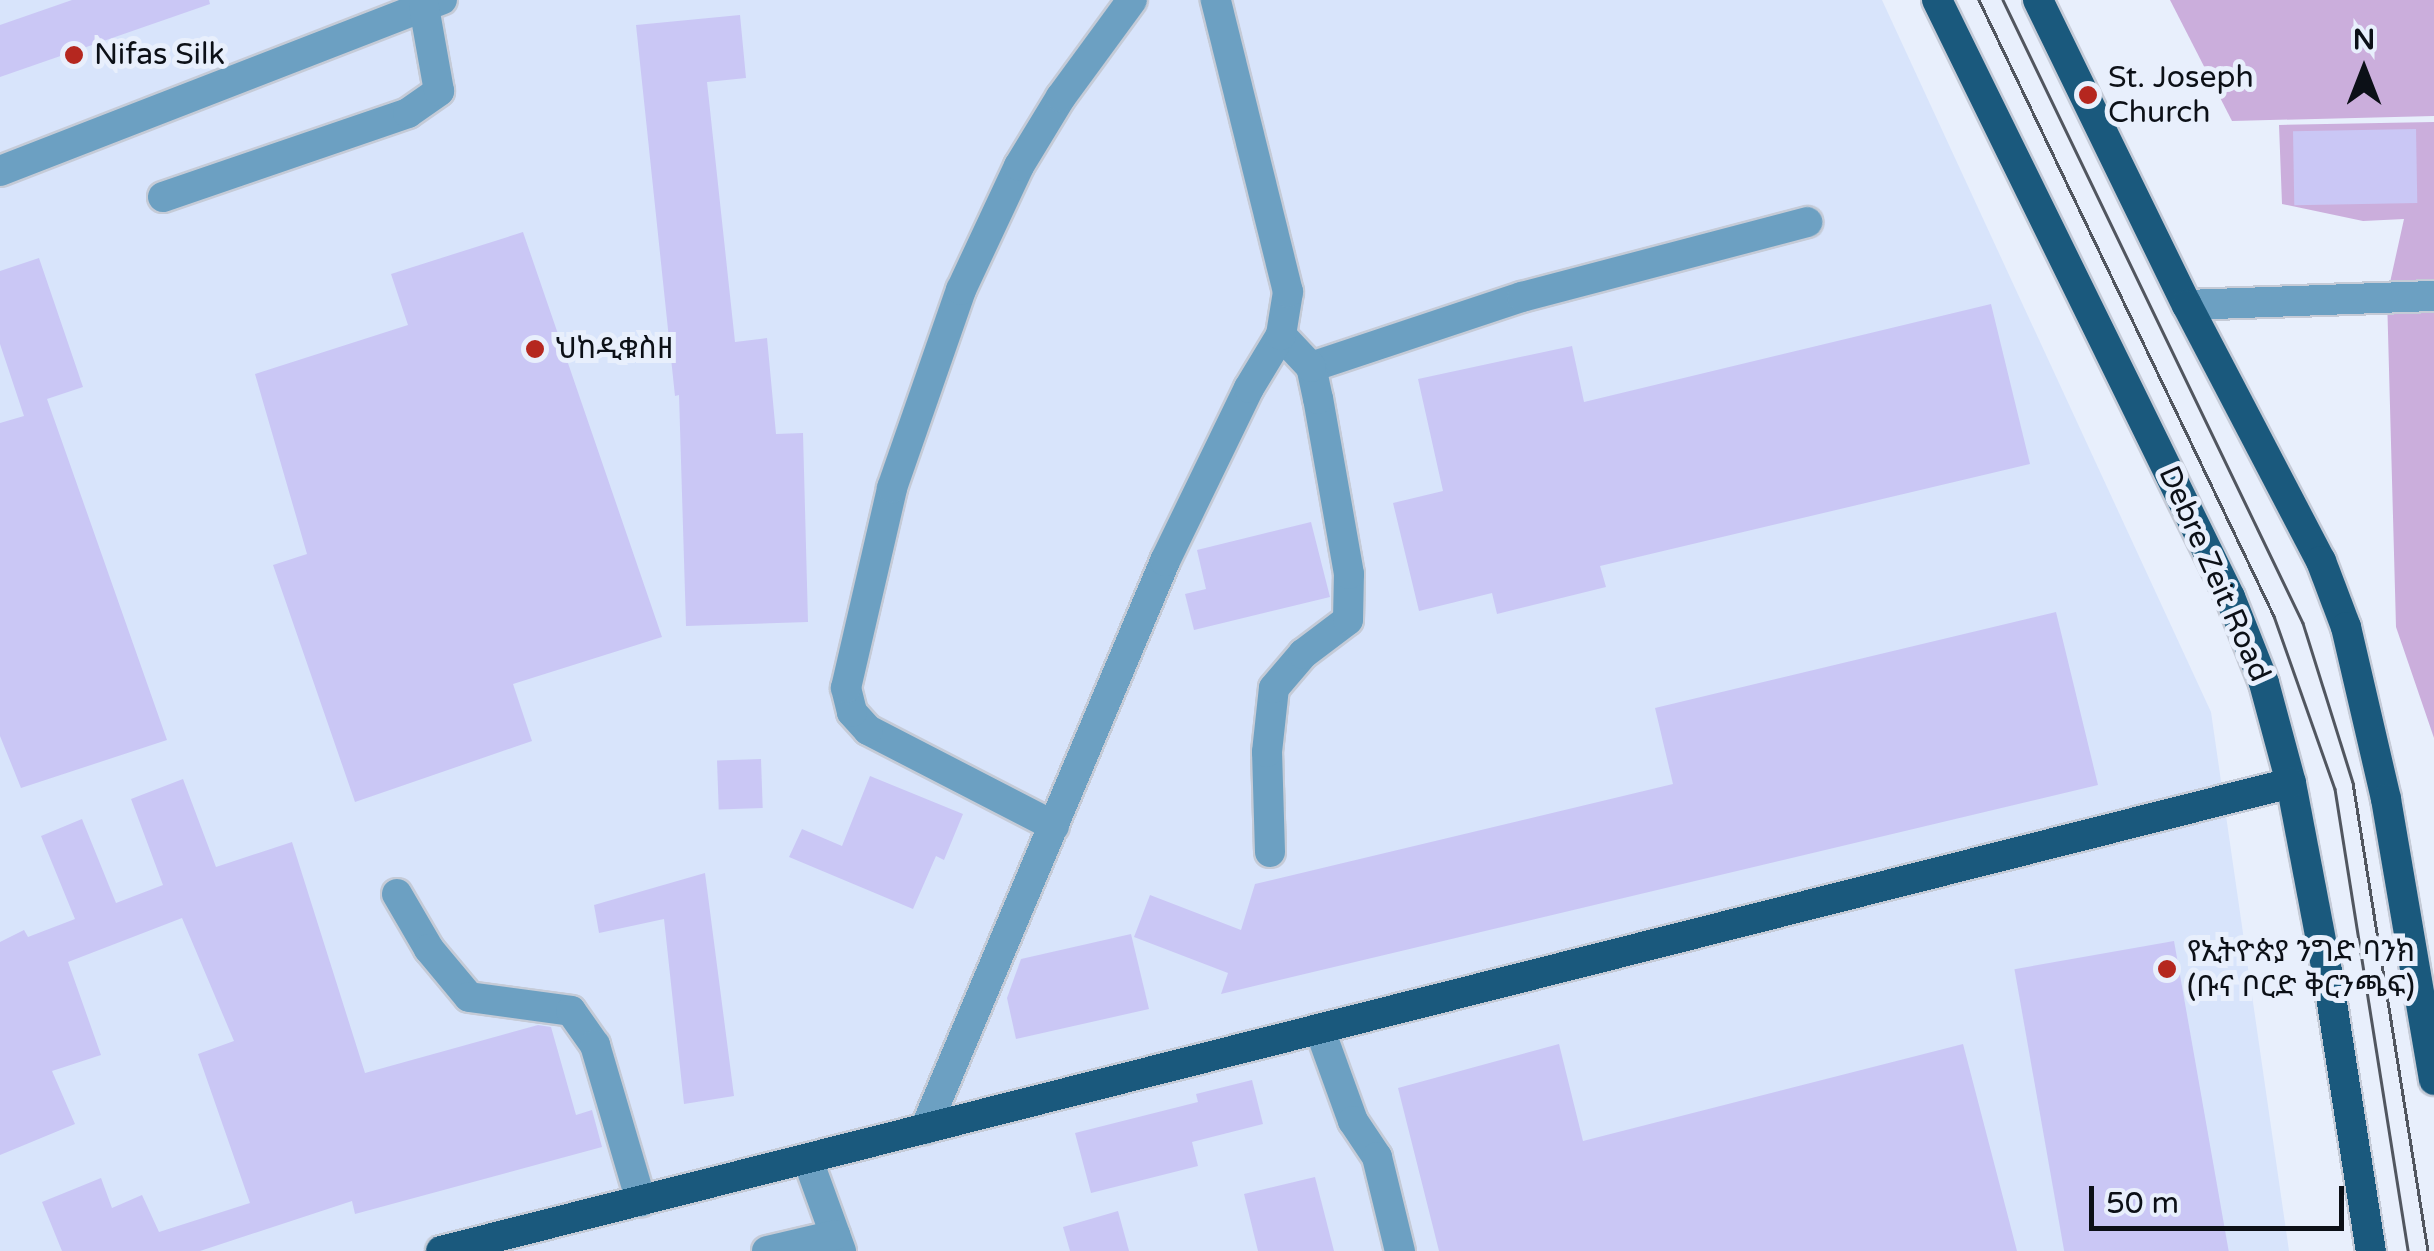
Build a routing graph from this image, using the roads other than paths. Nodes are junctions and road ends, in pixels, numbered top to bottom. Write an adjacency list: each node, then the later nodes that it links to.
1 (1132, 0): 14 (street)
2 (1216, 0): 11 (street)
3 (1937, 0): 13 (main road, Debre Zeit Road)
4 (2038, 0): 10 (main road)
5 (433, 4): 6 (street); 7 (street)
6 (0, 171)
7 (163, 197)
8 (1807, 222): 12 (street)
9 (2434, 296): 10 (street)
10 (2187, 304): 18 (main road)
11 (1280, 335): 12 (street); 14 (street)
12 (1311, 368): 15 (street)
13 (2290, 783): 17 (main road); 26 (main road, Debre Zeit Road)
14 (1054, 826): 19 (street)
15 (1270, 852)
16 (397, 894): 21 (street)
17 (1320, 1030): 19 (main road); 25 (street)
18 (2434, 1080)
19 (925, 1129): 20 (main road)
20 (808, 1160): 21 (main road); 22 (street)
21 (641, 1201): 23 (main road)
22 (838, 1243): 24 (street)
23 (441, 1251)
24 (767, 1251)
25 (1400, 1251)
26 (2371, 1251)

